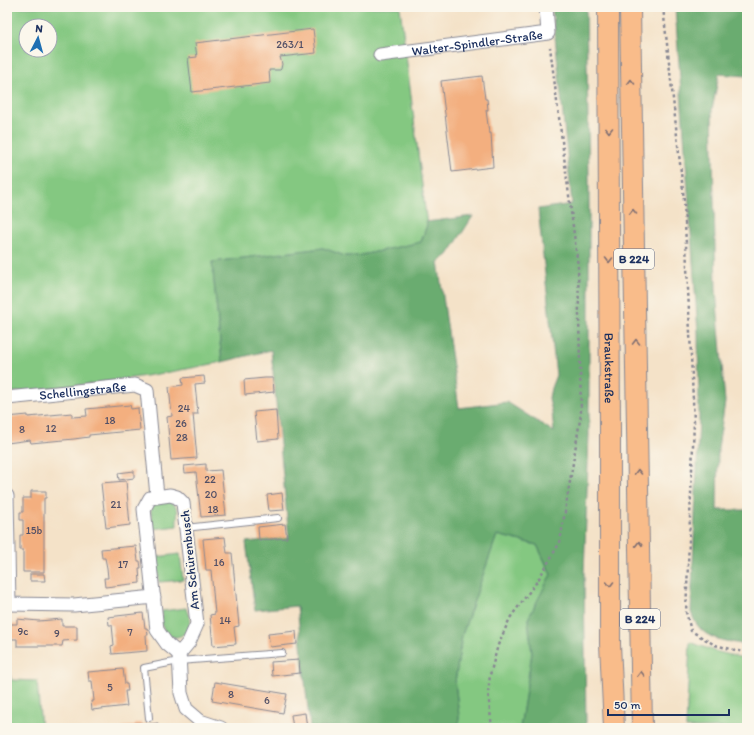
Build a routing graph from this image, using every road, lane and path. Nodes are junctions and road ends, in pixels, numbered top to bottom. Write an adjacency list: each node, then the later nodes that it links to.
1 (546, 7): 5 (street, Walter-Spindler-Straße)
2 (608, 7): 19 (main road, Braukstraße / B 224, one-way to 19)
3 (630, 7): 20 (main road, Braukstraße / B 224, one-way to 3)
4 (663, 7): 14 (path)
5 (548, 33): 6 (street, Walter-Spindler-Straße); 18 (path)
6 (380, 55)
7 (7, 398): 9 (street, Schellingstraße)
8 (7, 496): 12 (street)
9 (157, 496): 11 (street, Am Schürenbusch); 12 (street)
10 (278, 518): 11 (lane)
11 (185, 528): 15 (street, Am Schürenbusch)
12 (154, 597): 15 (street)
13 (282, 653): 15 (lane)
14 (747, 653)
15 (179, 657): 16 (lane); 17 (street)
16 (149, 718)
17 (221, 728)
18 (492, 728)
19 (614, 728)
20 (642, 728)

